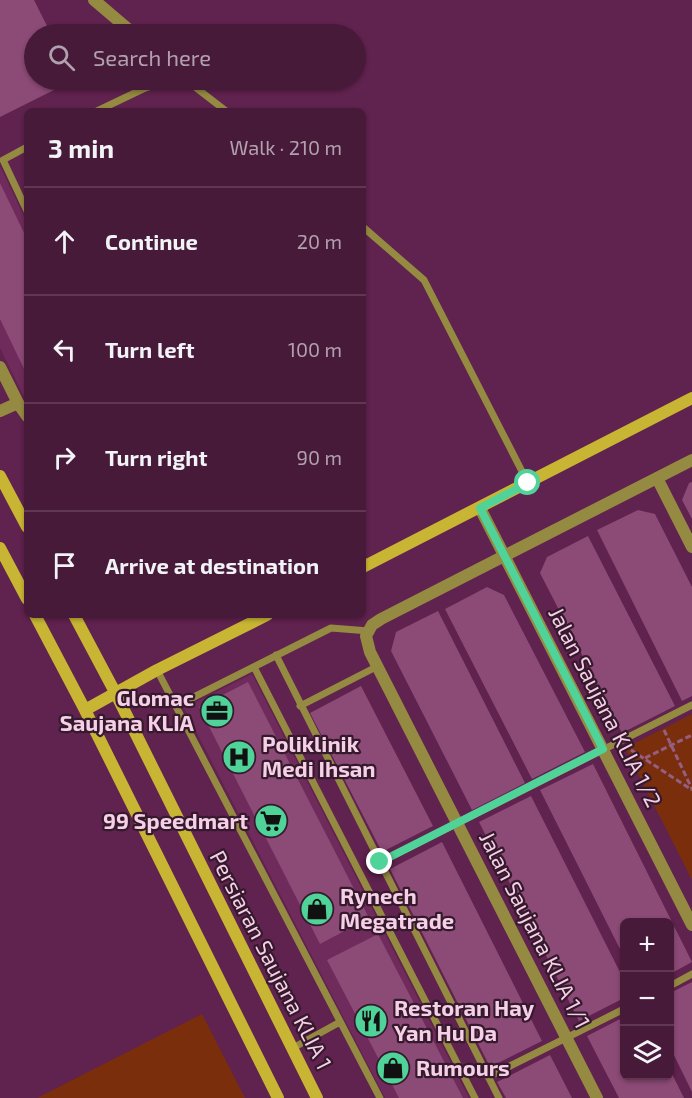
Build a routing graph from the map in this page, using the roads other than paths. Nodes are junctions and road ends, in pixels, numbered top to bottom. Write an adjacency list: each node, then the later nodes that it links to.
1 (94, 0): 2 (street)
2 (122, 24)
3 (141, 90): 5 (lane)
4 (199, 90): 6 (lane)
5 (103, 108)
6 (222, 108)
7 (24, 148): 8 (lane)
8 (2, 157): 9 (lane)
9 (24, 205)
10 (366, 231): 19 (lane)
11 (0, 367): 13 (street)
12 (692, 398): 19 (street)
13 (18, 403): 14 (street); 15 (street)
14 (0, 411)
15 (24, 412)
16 (692, 460): 18 (street)
17 (0, 476): 21 (street)
18 (657, 478): 22 (street); 24 (street)
19 (528, 483): 20 (street)
20 (480, 508): 24 (street, Jalan Saujana KLIA 1/2); 25 (street)
21 (24, 521)
22 (692, 547)
23 (0, 548): 26 (street)
24 (504, 555): 30 (street); 40 (street, Jalan Saujana KLIA 1/2)
25 (366, 565)
26 (24, 593)
27 (37, 618): 39 (street)
28 (76, 618): 35 (street, Persiaran Saujana KLIA 1)
29 (261, 618): 34 (street)
30 (369, 631): 31 (lane); 32 (street, Jalan Saujana KLIA 1/1)
31 (276, 655): 33 (lane); 38 (lane)
32 (378, 666): 38 (lane); 41 (street, Jalan Saujana KLIA 1/1)
33 (254, 667): 37 (lane); 54 (lane)
34 (158, 670): 35 (street); 37 (lane)
35 (116, 693): 39 (street); 49 (street, Persiaran Saujana KLIA 1)
36 (692, 705): 40 (lane)
37 (176, 706): 47 (lane)
38 (300, 706): 42 (lane)
39 (85, 710): 51 (street)
40 (603, 749): 41 (lane); 43 (street, Jalan Saujana KLIA 1/2)
41 (457, 823): 42 (lane); 48 (street, Jalan Saujana KLIA 1/1)
42 (380, 862): 50 (lane)
43 (692, 925)
44 (692, 974): 45 (lane)
45 (674, 983)
46 (620, 1011): 48 (lane)
47 (340, 1022): 49 (lane); 53 (lane)
48 (567, 1039): 50 (lane); 56 (street, Jalan Saujana KLIA 1/1)
49 (291, 1048): 52 (street, Persiaran Saujana KLIA 1)
50 (488, 1077): 55 (lane)
51 (278, 1098)
52 (317, 1098)
53 (380, 1098)
54 (474, 1098)
55 (499, 1098)
56 (597, 1098)

